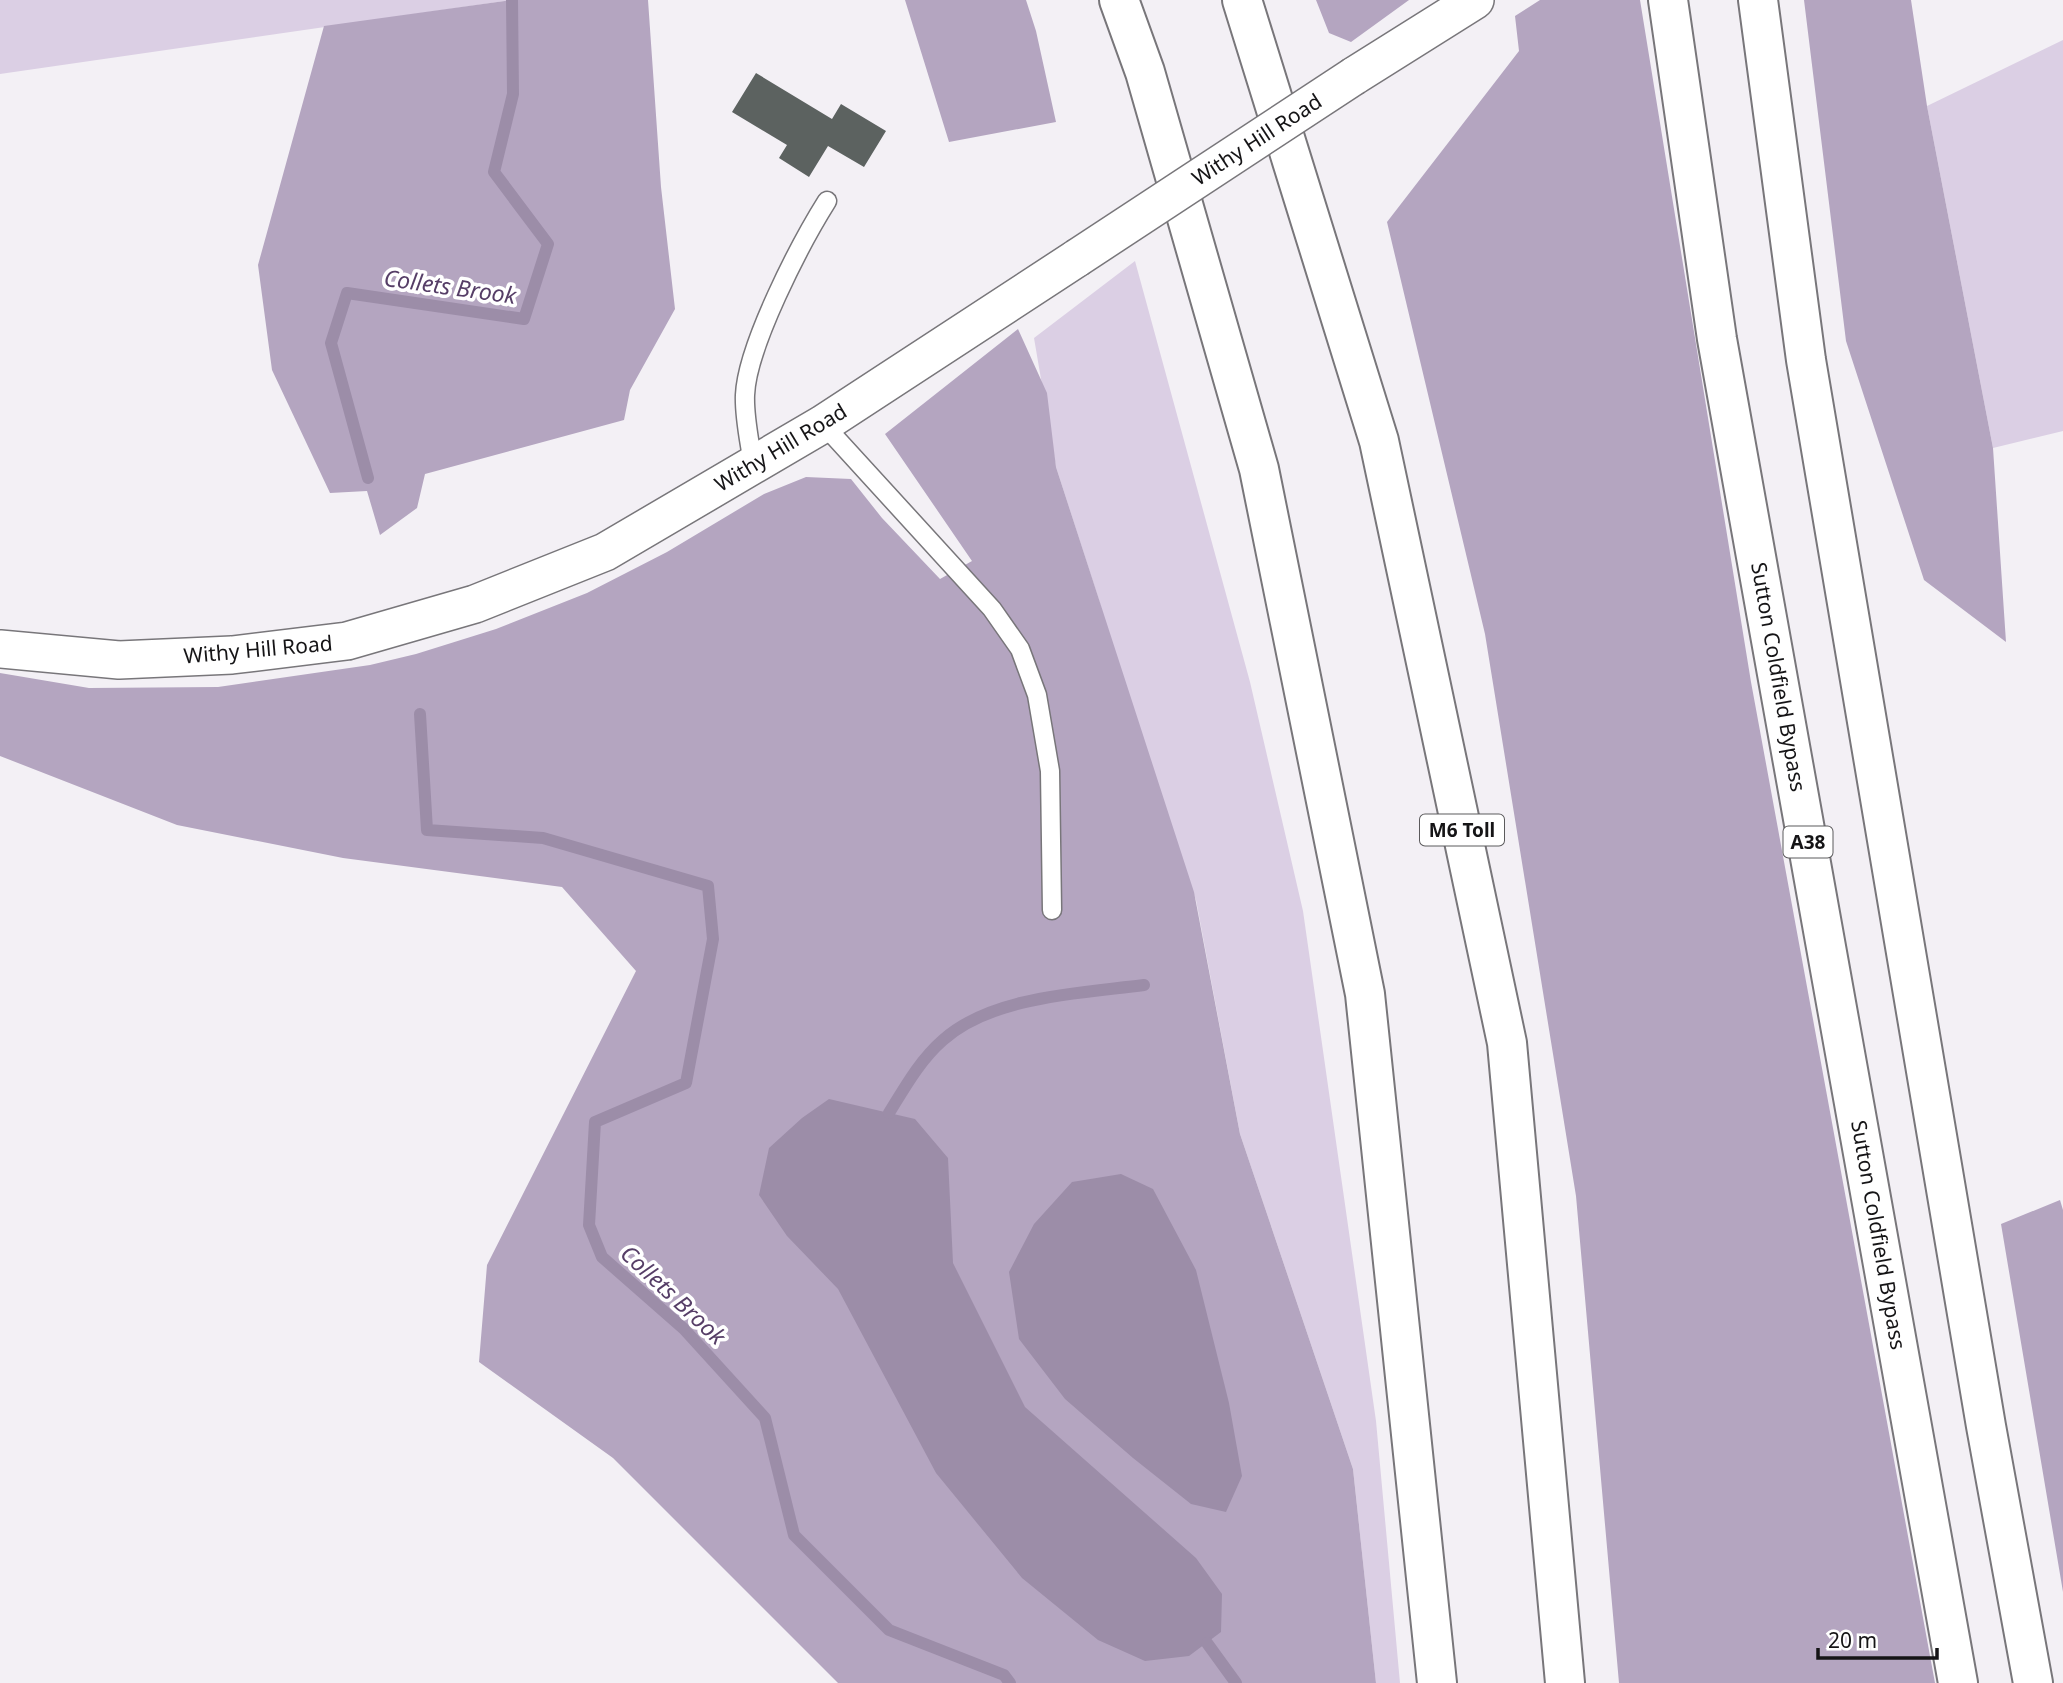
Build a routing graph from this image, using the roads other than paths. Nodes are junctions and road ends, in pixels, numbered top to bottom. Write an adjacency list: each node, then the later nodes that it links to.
1 (1119, 0): 11 (highway)
2 (1242, 0): 12 (highway, M6 Toll)
3 (1475, 0): 7 (street, Withy Hill Road, bridge)
4 (1668, 0): 13 (highway, Sutton Coldfield Bypass / A38)
5 (1758, 0): 14 (highway)
6 (827, 201): 8 (lane)
7 (823, 424): 8 (street, Withy Hill Road); 10 (lane)
8 (753, 465): 9 (street, Withy Hill Road)
9 (0, 649)
10 (1052, 910)
11 (1437, 1683)
12 (1564, 1683)
13 (1958, 1683)
14 (2033, 1683)

